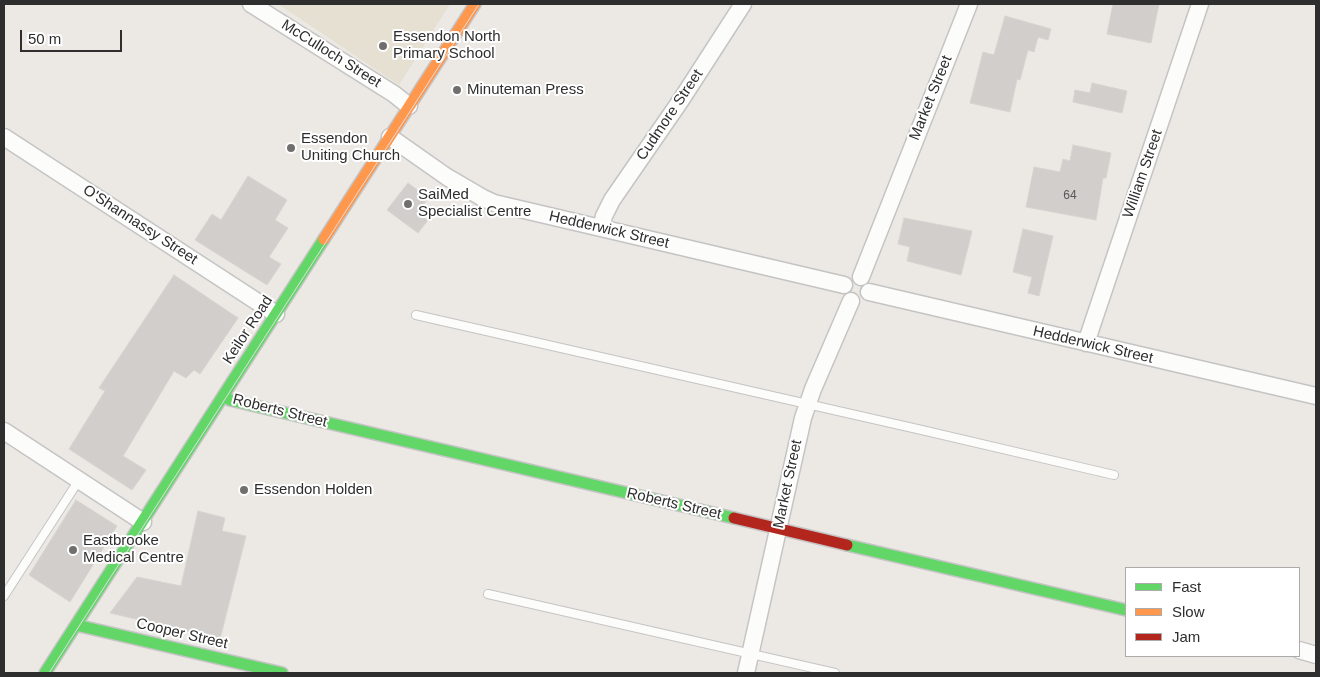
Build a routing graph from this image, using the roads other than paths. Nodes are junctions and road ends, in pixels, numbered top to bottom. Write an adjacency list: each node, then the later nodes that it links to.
1 (251, 4): 6 (street, McCulloch Street)
2 (475, 4): 6 (street, Keilor Road)
3 (743, 4): 9 (street, Cudmore Street)
4 (969, 4): 10 (street, Market Street)
5 (1200, 4): 16 (street, William Street)
6 (410, 106): 8 (street, Keilor Road)
7 (4, 137): 14 (street, O'Shannassy Street)
8 (390, 138): 9 (street, Hedderwick Street); 14 (street, Keilor Road)
9 (601, 228): 11 (street, Hedderwick Street)
10 (861, 277): 11 (street); 12 (street)
11 (844, 286): 13 (street)
12 (870, 292): 13 (street); 16 (street, Hedderwick Street)
13 (851, 301): 19 (street, Market Street)
14 (276, 314): 18 (street, Keilor Road)
15 (416, 315): 19 (lane)
16 (1086, 343): 17 (street, Hedderwick Street)
17 (1316, 395)
18 (223, 396): 23 (street, Keilor Road); 24 (street, Roberts Street)
19 (807, 404): 21 (lane); 24 (street, Market Street)
20 (6, 437): 22 (street)
21 (1114, 475)
22 (79, 480): 23 (street); 26 (lane)
23 (143, 522): 28 (street, Keilor Road)
24 (779, 528): 27 (street, Roberts Street); 30 (street, Market Street)
25 (488, 594): 30 (lane)
26 (4, 596)
27 (1125, 610)
28 (76, 625): 32 (street, Keilor Road); 33 (street, Cooper Street)
29 (1300, 650): 31 (street)
30 (750, 654): 34 (street, Market Street); 35 (lane)
31 (1316, 654)
32 (45, 673)
33 (282, 673)
34 (746, 673)
35 (835, 673)

